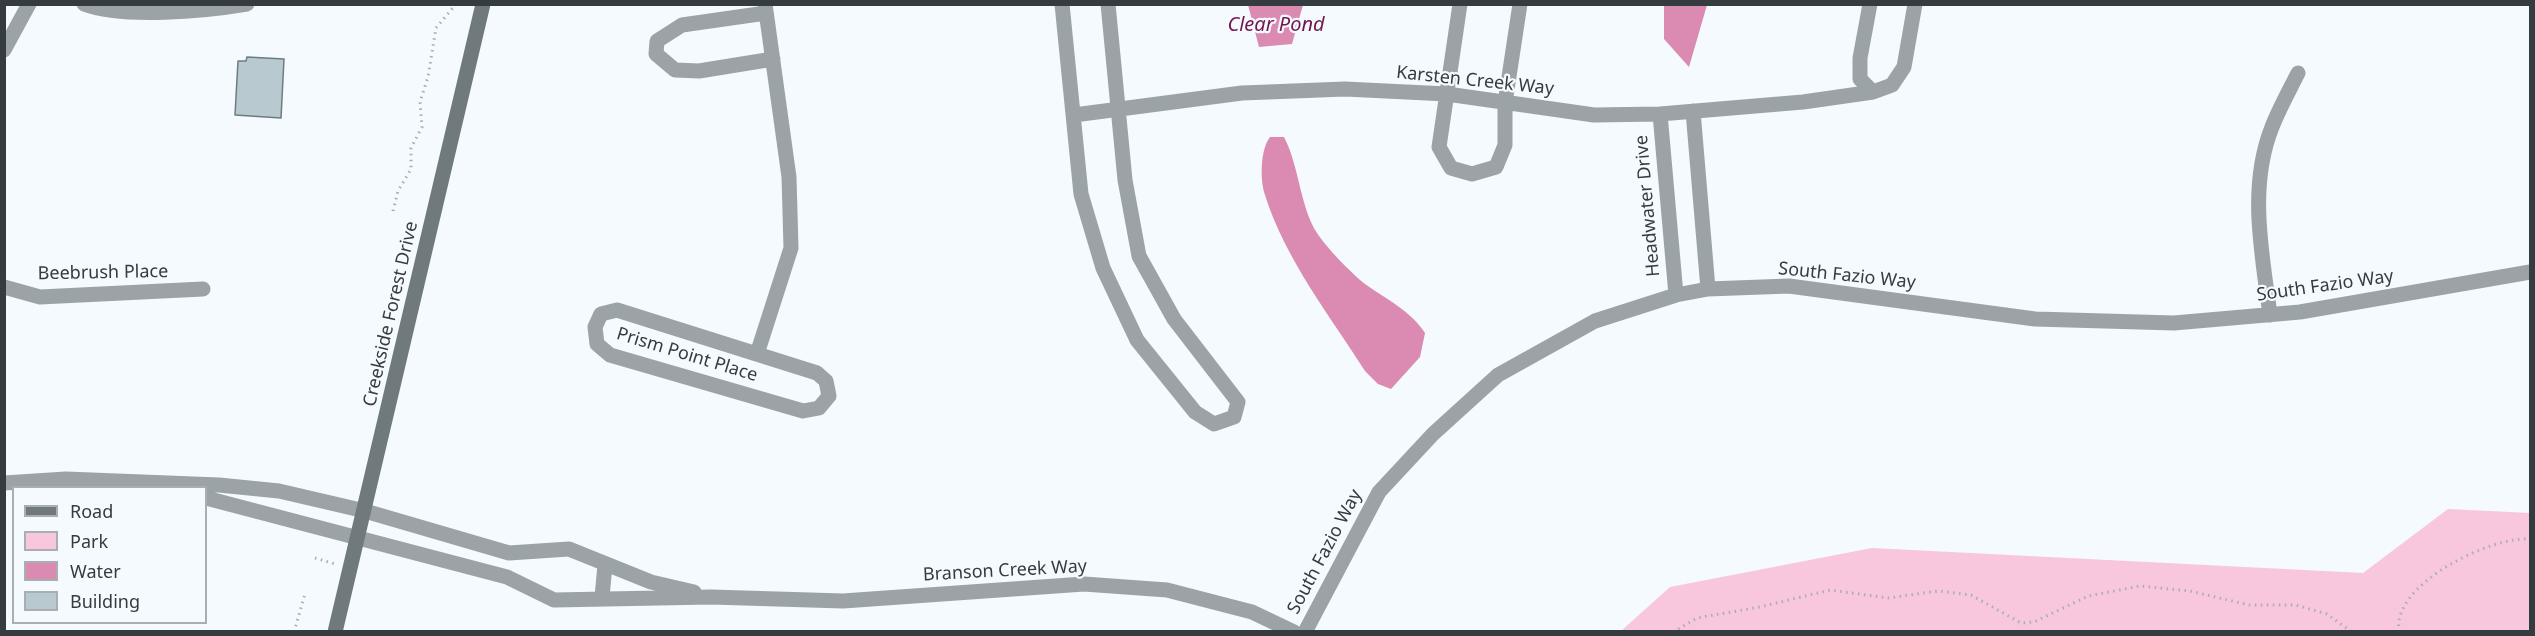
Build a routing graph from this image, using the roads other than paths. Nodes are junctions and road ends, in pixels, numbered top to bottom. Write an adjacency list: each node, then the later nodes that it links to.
1 (29, 4): 12 (street)
2 (84, 4): 3 (street)
3 (247, 4)
4 (483, 4): 32 (main road, Creekside Forest Drive)
5 (1062, 4): 21 (street)
6 (1108, 4): 18 (street)
7 (1460, 4): 16 (street)
8 (1520, 4): 17 (street)
9 (1870, 4): 15 (street)
10 (1915, 4): 15 (street)
11 (766, 9): 13 (street); 13 (street)
12 (4, 50)
13 (773, 58): 28 (street)
14 (2298, 73): 27 (street)
15 (1873, 92): 19 (street, Karsten Creek Way)
16 (1447, 94): 17 (street, Karsten Creek Way); 17 (street); 18 (street, Karsten Creek Way)
17 (1505, 103): 20 (street, Karsten Creek Way)
18 (1117, 109): 21 (street, Karsten Creek Way); 21 (street)
19 (1693, 111): 20 (street, Karsten Creek Way); 25 (street)
20 (1660, 114): 26 (street, Headwater Drive)
21 (1074, 115)
22 (2530, 272): 27 (street, South Fazio Way)
23 (4, 287): 24 (street, Beebrush Place)
24 (203, 289)
25 (1708, 290): 26 (street, South Fazio Way); 27 (street, South Fazio Way)
26 (1676, 295): 41 (street, South Fazio Way)
27 (2270, 315)
28 (757, 354): 28 (street, Prism Point Place)
29 (4, 483): 30 (street, Branson Creek Way)
30 (159, 486): 32 (street, Branson Creek Way)
31 (207, 498): 33 (street, Branson Creek Way)
32 (365, 511): 33 (main road, Creekside Forest Drive); 34 (street, Branson Creek Way)
33 (359, 539): 36 (street, Branson Creek Way); 39 (main road, Creekside Forest Drive)
34 (509, 553): 35 (street, Branson Creek Way); 36 (street)
35 (605, 565): 37 (street); 38 (street, Branson Creek Way)
36 (507, 577): 37 (street, Branson Creek Way)
37 (602, 597): 38 (street, Branson Creek Way)
38 (711, 597): 40 (street, Branson Creek Way)
39 (335, 632)
40 (1294, 632)
41 (1305, 632)

